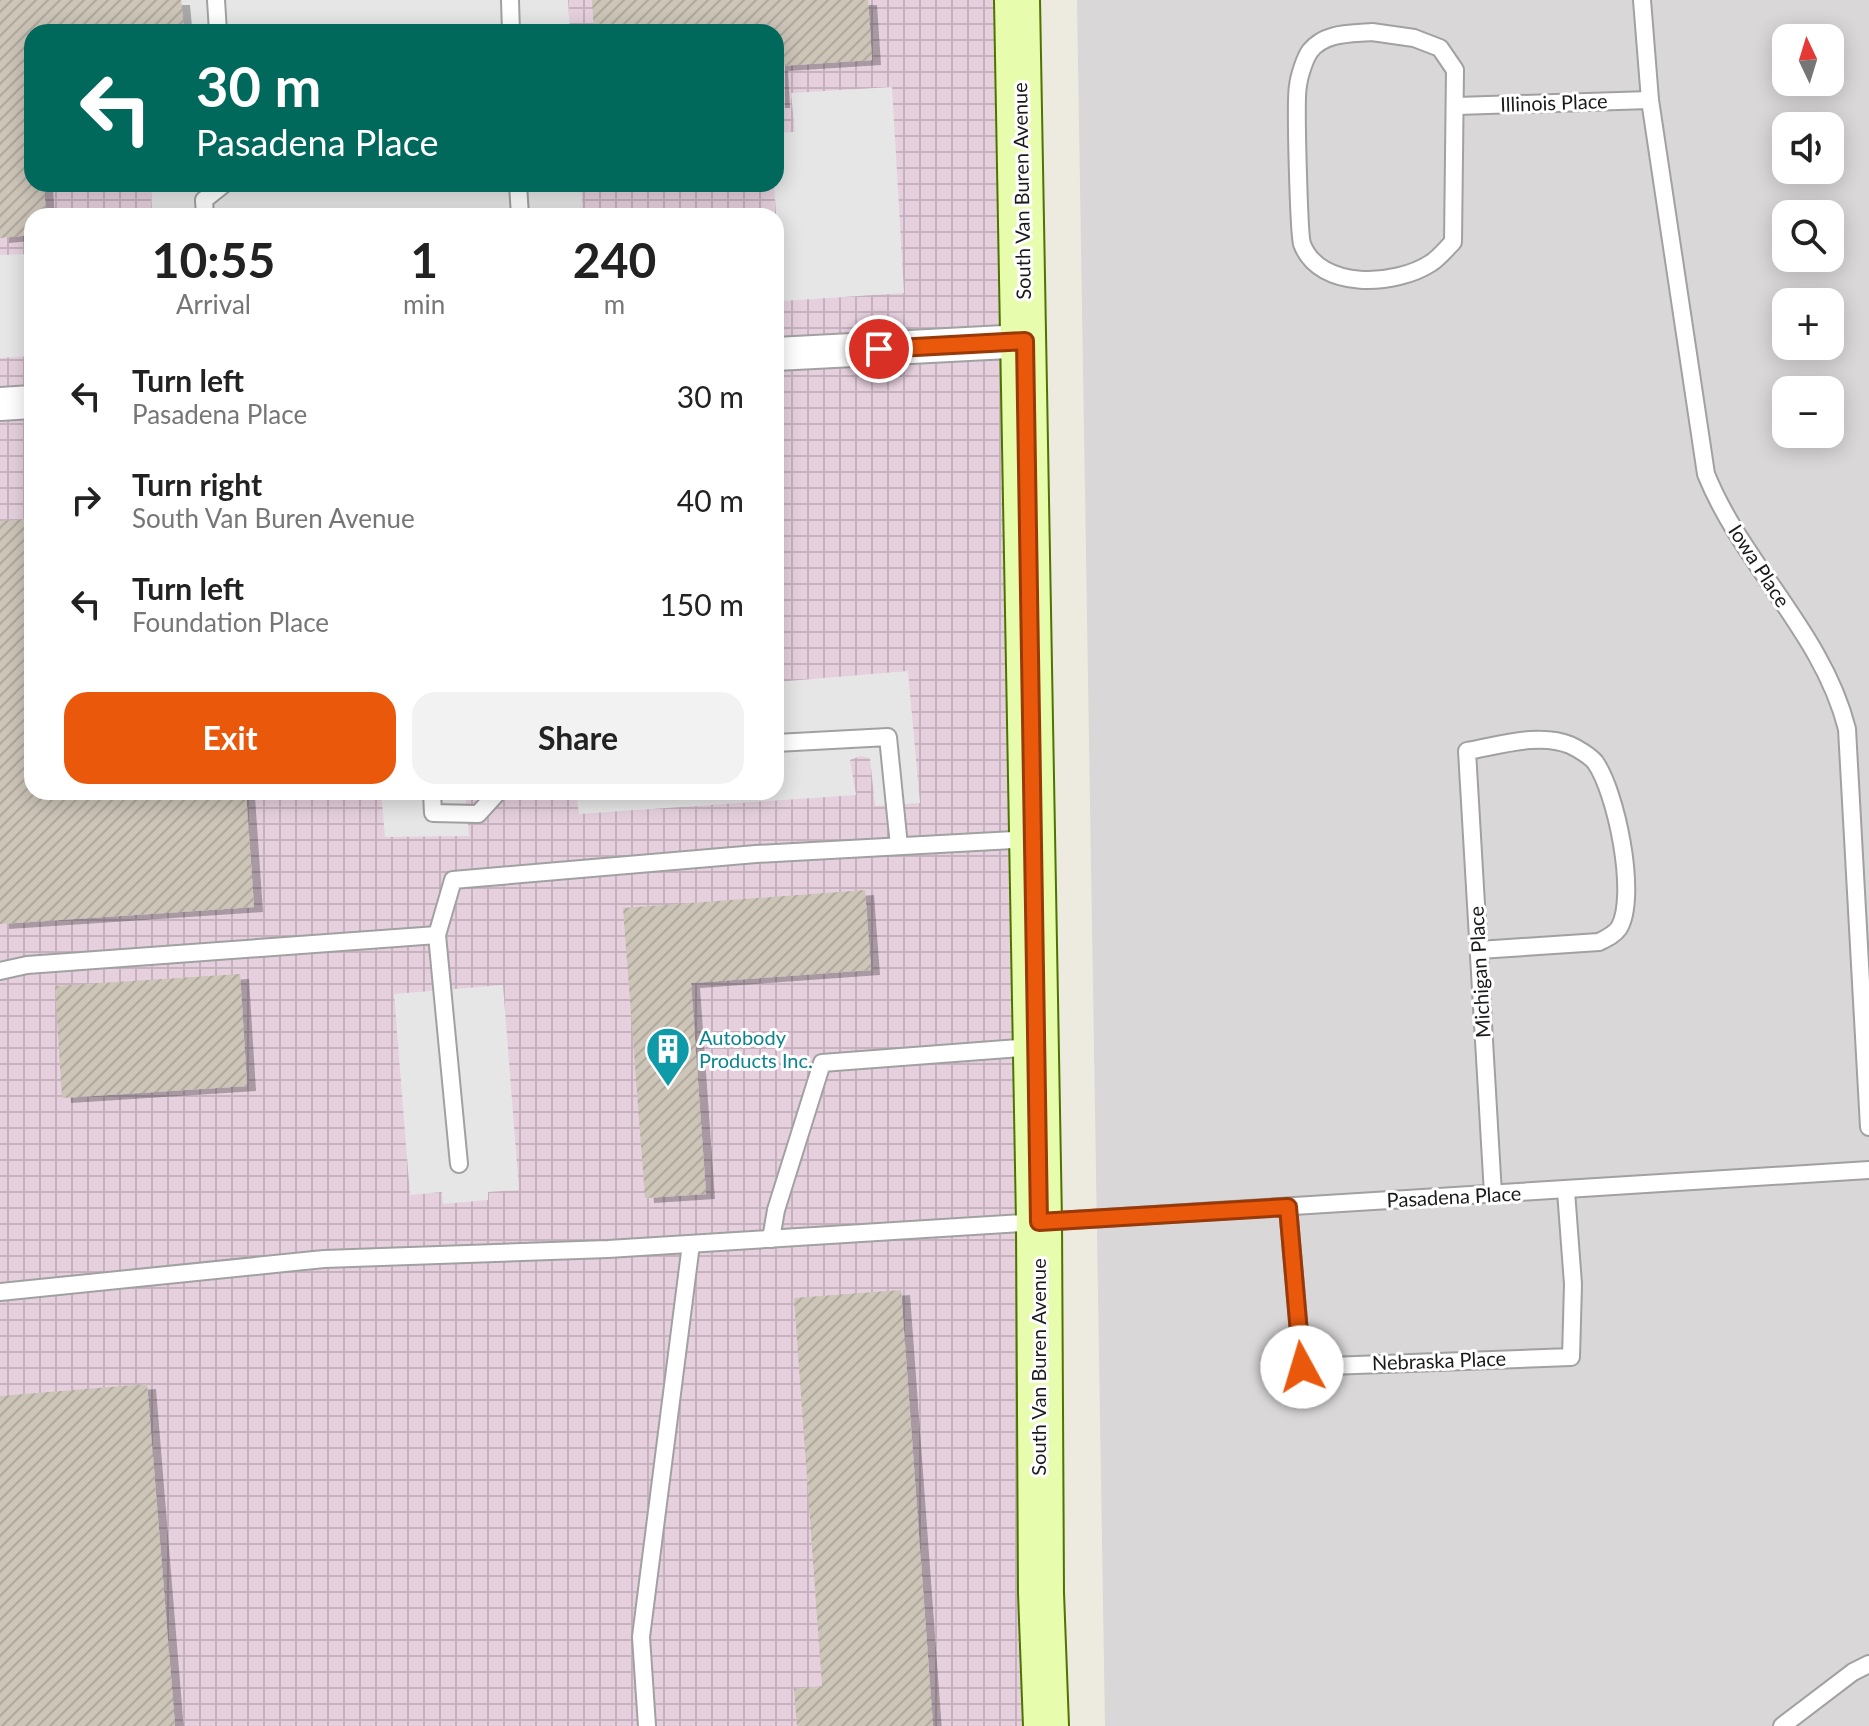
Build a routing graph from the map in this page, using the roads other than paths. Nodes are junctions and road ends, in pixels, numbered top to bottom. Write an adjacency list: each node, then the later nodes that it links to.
1 (216, 0): 5 (lane)
2 (510, 0): 6 (lane)
3 (1017, 0): 11 (main road, South Van Buren Avenue)
4 (1642, 0): 7 (lane, Iowa Place)
5 (218, 24)
6 (511, 24)
7 (1650, 100): 8 (lane, Illinois Place); 24 (lane, Iowa Place)
8 (1457, 106): 8 (lane)
9 (214, 192): 10 (lane)
10 (204, 208)
11 (1025, 341): 12 (street); 18 (main road, South Van Buren Avenue)
12 (784, 354)
13 (24, 402): 14 (street)
14 (0, 404)
15 (784, 743): 19 (lane)
16 (432, 800): 17 (lane)
17 (491, 800)
18 (1033, 839): 19 (lane); 23 (main road, South Van Buren Avenue)
19 (899, 846): 20 (lane)
20 (437, 935): 22 (lane); 25 (lane)
21 (1479, 950): 21 (lane, Michigan Place); 28 (lane, Michigan Place)
22 (0, 971)
23 (1035, 1047): 30 (main road, South Van Buren Avenue); 31 (lane)
24 (1869, 1127)
25 (459, 1164)
26 (1869, 1170): 27 (lane, Pasadena Place)
27 (1566, 1191): 28 (lane, Pasadena Place); 29 (lane, Nebraska Place)
28 (1493, 1194): 29 (lane, Pasadena Place)
29 (1288, 1207): 30 (lane, Pasadena Place)
30 (1039, 1222): 31 (lane, Pasadena Place); 36 (main road, South Van Buren Avenue)
31 (771, 1239): 32 (lane, Pasadena Place)
32 (691, 1244): 33 (lane, Pasadena Place); 35 (lane)
33 (0, 1292)
34 (1869, 1664): 37 (lane)
35 (647, 1726)
36 (1046, 1726)
37 (1782, 1726)

